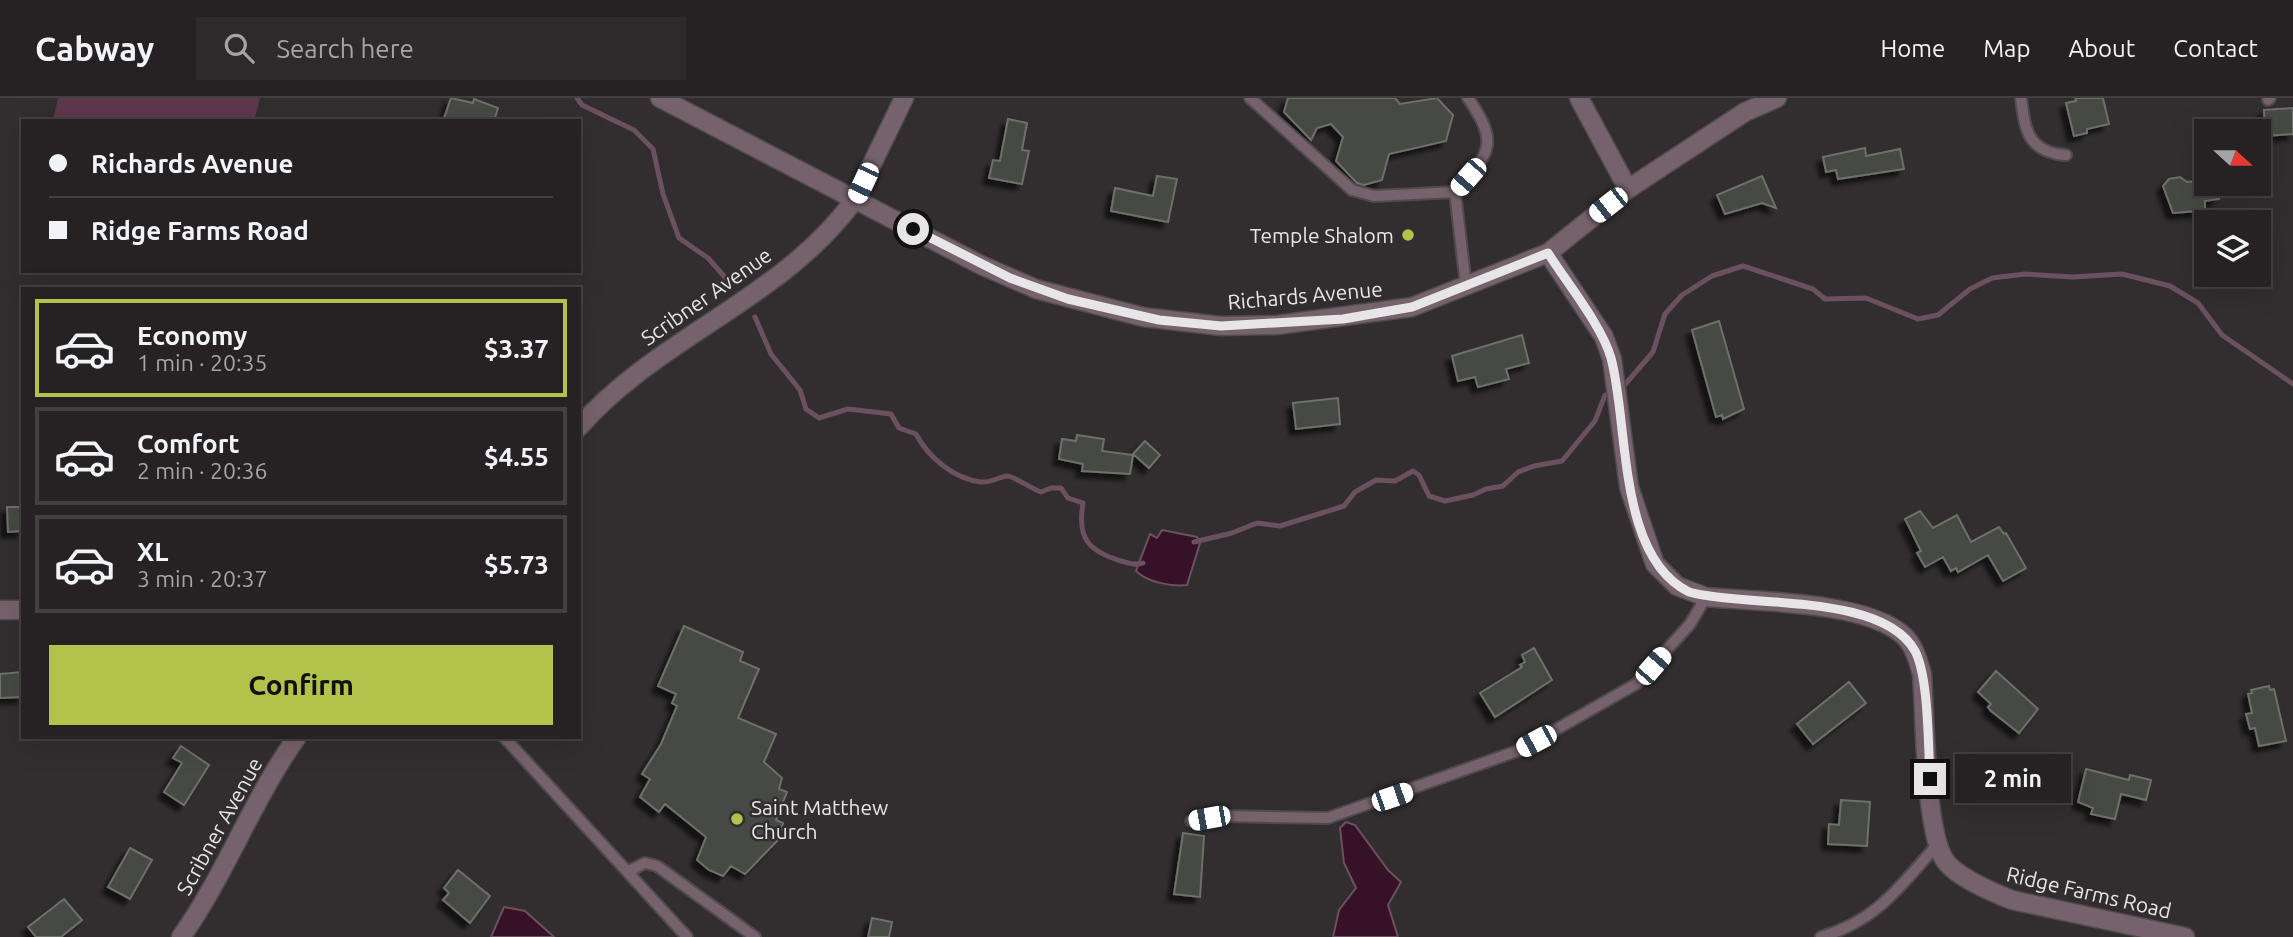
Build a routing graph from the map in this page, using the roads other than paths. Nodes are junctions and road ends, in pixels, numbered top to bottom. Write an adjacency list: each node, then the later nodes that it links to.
1 (660, 98): 11 (street, Richards Avenue)
2 (904, 98): 11 (street, Scribner Avenue)
3 (1250, 98): 10 (lane)
4 (1468, 98): 10 (lane)
5 (1579, 98): 9 (street)
6 (1777, 98): 9 (street, Richards Avenue)
7 (2021, 98): 8 (lane)
8 (2066, 155)
9 (1628, 189): 12 (street, Richards Avenue)
10 (1455, 192): 13 (lane)
11 (855, 199): 13 (street, Richards Avenue); 14 (street, Scribner Avenue)
12 (1548, 253): 13 (street, Richards Avenue); 15 (street, Ridge Farms Road)
13 (1466, 286)
14 (581, 424)
15 (1706, 597): 20 (lane); 21 (street, Ridge Farms Road)
16 (0, 610): 17 (street)
17 (21, 610)
18 (296, 739): 23 (street, Scribner Avenue)
19 (506, 739): 22 (lane)
20 (1191, 821)
21 (1938, 844): 26 (lane); 27 (street, Ridge Farms Road)
22 (629, 871): 24 (lane); 25 (lane)
23 (181, 937)
24 (687, 937)
25 (755, 937)
26 (1821, 937)
27 (2186, 937)

